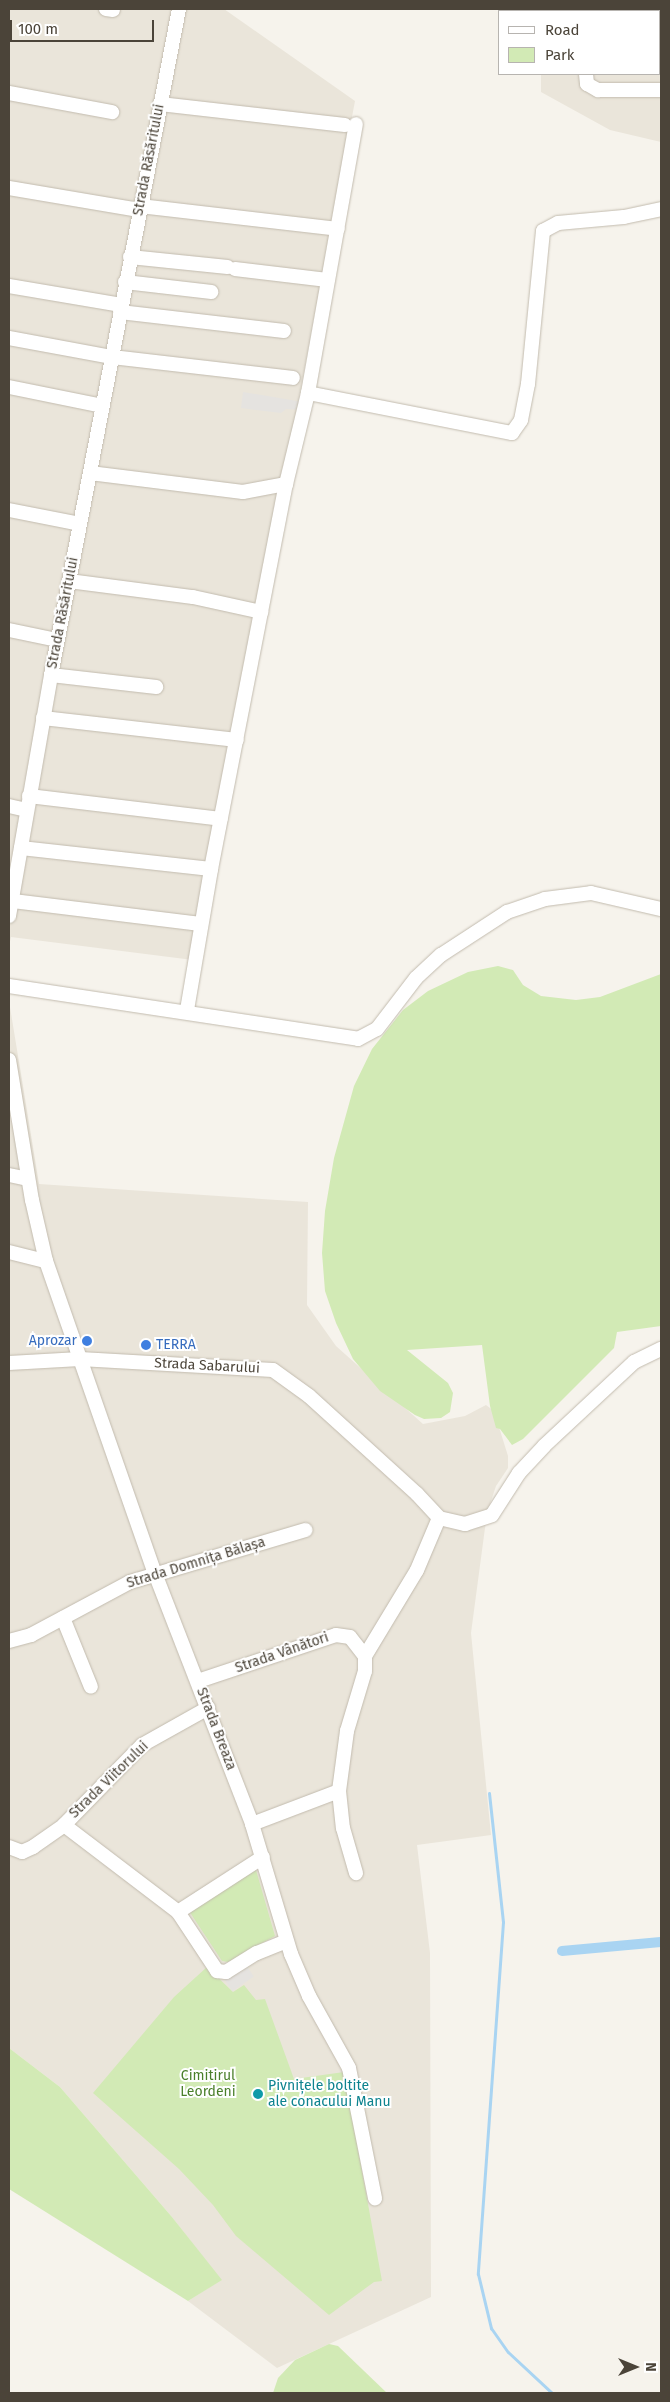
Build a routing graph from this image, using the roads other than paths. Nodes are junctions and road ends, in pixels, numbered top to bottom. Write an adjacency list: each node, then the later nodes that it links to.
1 (179, 9): 5 (street, Strada Răsăritului)
2 (586, 75): 3 (street)
3 (661, 90)
4 (9, 93): 6 (street)
5 (160, 104): 8 (street, Strada Răsăritului); 10 (street)
6 (112, 112)
7 (9, 188): 8 (street)
8 (139, 208): 10 (street); 11 (street, Strada Răsăritului)
9 (661, 209): 22 (street)
10 (338, 229): 12 (street)
11 (130, 257): 12 (street); 13 (street, Strada Răsăritului)
12 (327, 280): 22 (street)
13 (125, 282): 15 (street); 16 (street, Strada Răsăritului)
14 (9, 286): 16 (street)
15 (211, 292)
16 (121, 308): 17 (street); 19 (street, Strada Răsăritului)
17 (284, 331)
18 (9, 338): 19 (street)
19 (112, 357): 20 (street); 23 (street, Strada Răsăritului)
20 (293, 378)
21 (9, 387): 23 (street)
22 (308, 393): 25 (street)
23 (102, 406): 24 (street, Strada Răsăritului)
24 (90, 473): 25 (street); 27 (street, Strada Răsăritului)
25 (286, 484): 29 (street)
26 (9, 510): 27 (street)
27 (80, 524): 28 (street, Strada Răsăritului)
28 (69, 582): 29 (street); 31 (street, Strada Răsăritului)
29 (261, 612): 35 (street)
30 (9, 630): 31 (street)
31 (57, 640): 32 (street, Strada Răsăritului)
32 (50, 675): 33 (street); 34 (street, Strada Răsăritului)
33 (156, 687)
34 (43, 718): 35 (street); 36 (street, Strada Răsăritului)
35 (237, 740): 39 (street)
36 (30, 796): 38 (street, Strada Răsăritului); 39 (street)
37 (9, 806): 38 (street)
38 (27, 810): 40 (street, Strada Răsăritului)
39 (221, 819): 41 (street)
40 (21, 848): 41 (street); 42 (street, Strada Răsăritului)
41 (211, 869): 45 (street)
42 (13, 901): 44 (street, Strada Răsăritului); 45 (street)
43 (661, 908): 47 (street)
44 (9, 916)
45 (201, 924): 47 (street)
46 (9, 986): 47 (street)
47 (187, 1010)
48 (9, 1064): 49 (street)
49 (14, 1120): 51 (street)
50 (9, 1175): 51 (street)
51 (28, 1179): 53 (street)
52 (9, 1252): 53 (street)
53 (46, 1262): 55 (street, Strada Breaza)
54 (661, 1349): 57 (street)
55 (80, 1359): 56 (street, Strada Sabarului); 57 (street, Strada Sabarului); 59 (street, Strada Breaza)
56 (9, 1363)
57 (439, 1518): 62 (street)
58 (305, 1530): 59 (street, Strada Domnița Bălașa)
59 (156, 1576): 60 (street, Strada Domnița Bălașa); 63 (street, Strada Breaza)
60 (63, 1618): 61 (street, Strada Domnița Bălașa); 64 (street)
61 (9, 1641)
62 (365, 1656): 63 (street, Strada Vânători); 66 (street)
63 (198, 1682): 65 (street, Strada Breaza)
64 (91, 1687)
65 (208, 1708): 67 (street, Strada Breaza); 68 (street, Strada Viitorului)
66 (339, 1791): 67 (street); 71 (street)
67 (252, 1824): 70 (street, Strada Breaza)
68 (64, 1825): 69 (street, Strada Viitorului); 72 (street)
69 (9, 1847)
70 (263, 1857): 72 (street); 73 (street, Strada Breaza)
71 (356, 1874)
72 (178, 1912): 73 (street)
73 (287, 1941): 74 (street, Strada Breaza)
74 (375, 2198)

